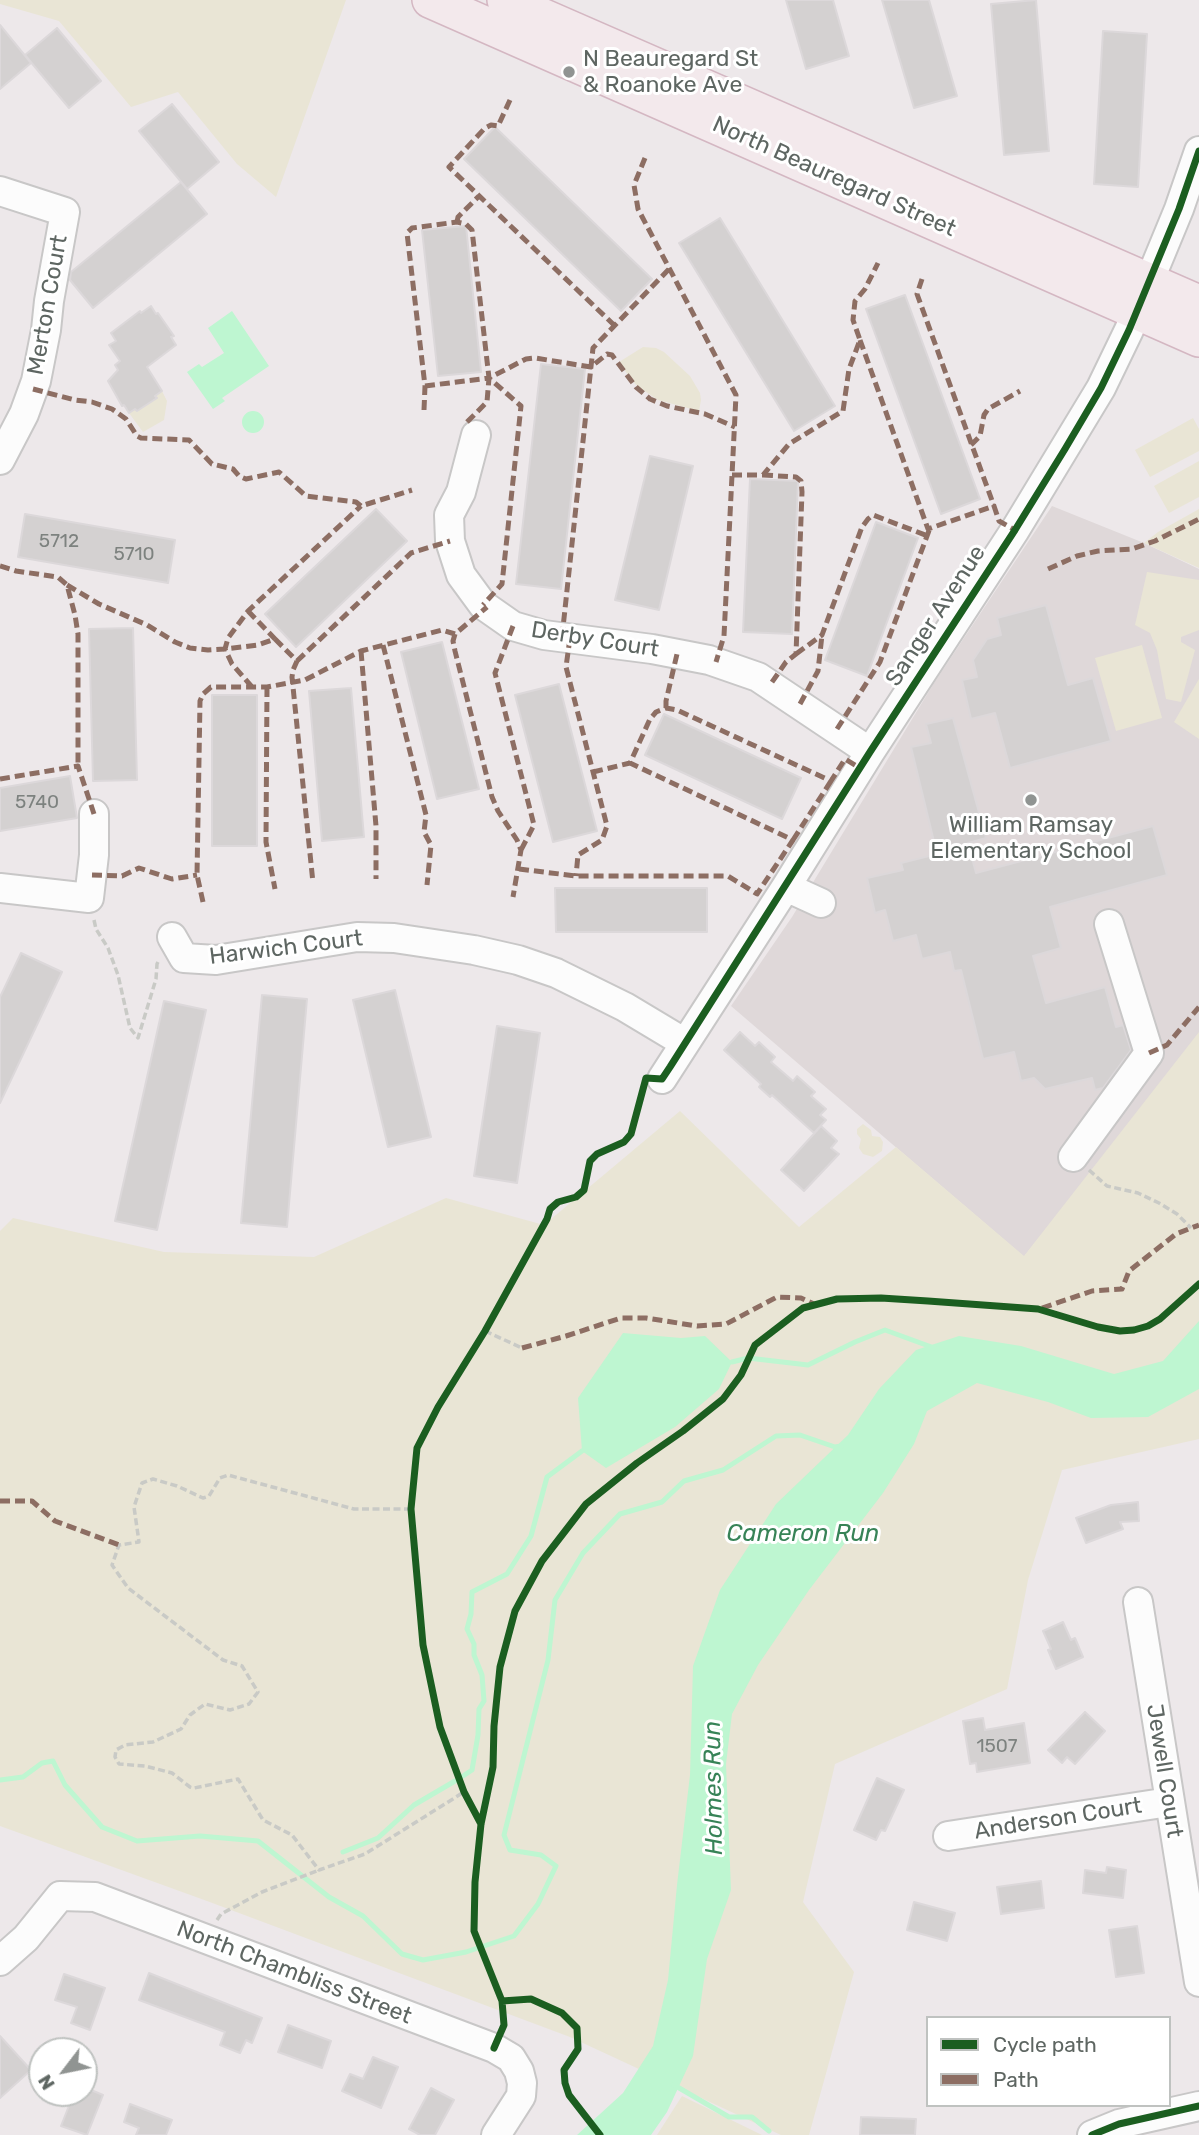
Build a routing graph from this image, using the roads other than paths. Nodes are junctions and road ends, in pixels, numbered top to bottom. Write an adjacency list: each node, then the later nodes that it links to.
1 (430, 0): 5 (main road, North Beauregard Street)
2 (505, 0): 5 (main road, North Beauregard Street)
3 (1199, 151): 5 (street, Sanger Avenue)
4 (0, 191): 9 (street, Merton Court)
5 (1143, 296): 6 (main road, North Beauregard Street); 7 (main road, North Beauregard Street); 10 (street, Sanger Avenue)
6 (1199, 303)
7 (1199, 339)
8 (476, 435): 10 (street, Derby Court)
9 (0, 460)
10 (870, 752): 12 (street, Sanger Avenue)
11 (94, 814): 13 (street)
12 (786, 887): 14 (street); 17 (street, Sanger Avenue)
13 (0, 888)
14 (821, 903)
15 (1110, 924): 19 (street)
16 (172, 937): 17 (street, Harwich Court)
17 (685, 1043): 18 (street, Sanger Avenue)
18 (662, 1079)
19 (1073, 1157)
20 (1138, 1602): 21 (street, Jewell Court)
21 (1169, 1801): 22 (street, Anderson Court); 24 (street, Jewell Court)
22 (948, 1836)
23 (0, 1961): 26 (street, North Chambliss Street)
24 (1199, 1982)
25 (1199, 2106): 27 (street)
26 (496, 2135)
27 (1091, 2135)

